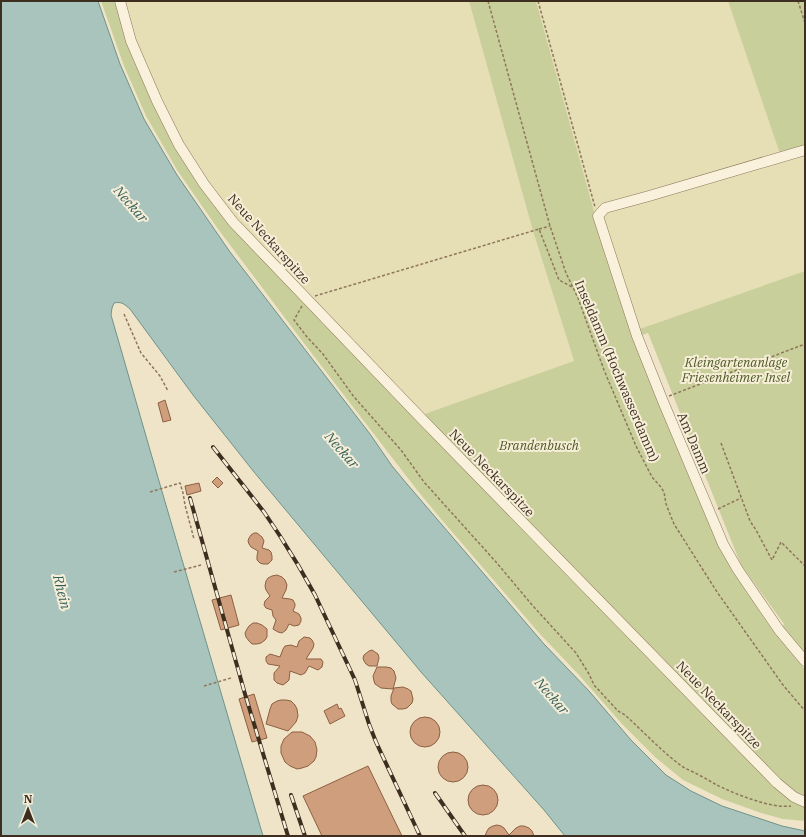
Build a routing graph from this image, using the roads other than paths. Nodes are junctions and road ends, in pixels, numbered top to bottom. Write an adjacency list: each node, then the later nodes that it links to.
1 (120, 1): 4 (street, Neue Neckarspitze)
2 (805, 150): 3 (street, Am Damm)
3 (805, 661)
4 (801, 804)

